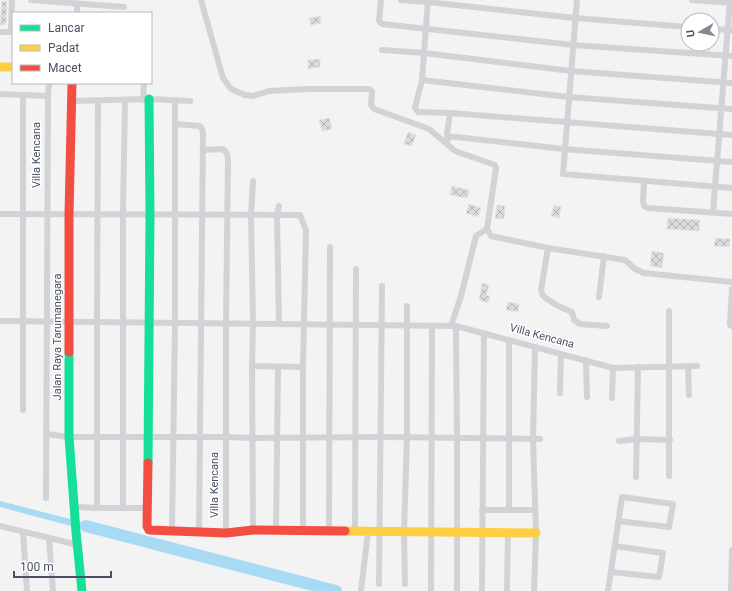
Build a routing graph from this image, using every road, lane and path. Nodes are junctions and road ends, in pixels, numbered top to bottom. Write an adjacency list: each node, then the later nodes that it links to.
1 (12, 0): 14 (street)
2 (31, 0): 10 (street)
3 (201, 0): 51 (street)
4 (381, 0): 16 (street)
5 (401, 0): 8 (street)
6 (576, 0): 13 (street)
7 (692, 0): 9 (street)
8 (428, 1): 13 (street); 16 (street)
9 (730, 2): 18 (street)
10 (77, 4): 11 (street); 12 (street)
11 (124, 7)
12 (77, 12)
13 (575, 18): 15 (street); 20 (street)
14 (12, 21): 19 (street)
15 (680, 26)
16 (426, 28): 20 (street); 22 (street)
17 (720, 29): 18 (street)
18 (730, 30): 23 (street)
19 (0, 32)
20 (573, 45): 23 (street); 26 (street)
21 (382, 50): 22 (street)
22 (424, 53): 26 (street); 27 (street)
23 (729, 56): 28 (street)
24 (0, 67): 25 (street)
25 (12, 67)
26 (571, 71): 28 (street); 36 (street)
27 (422, 80): 36 (street); 45 (street)
28 (723, 82): 29 (street); 43 (street)
29 (732, 83)
30 (49, 84): 35 (street, Villa Kencana)
31 (72, 84): 39 (street, Jalan Raya Tarumanegara)
32 (144, 84): 37 (street)
33 (0, 94): 34 (street)
34 (23, 94): 35 (street); 63 (street)
35 (48, 96): 72 (street, Villa Kencana)
36 (568, 97): 43 (street); 46 (street)
37 (146, 100): 38 (street); 41 (street); 67 (street, Villa Kencana)
38 (175, 100): 42 (street); 47 (street)
39 (72, 101): 40 (street); 64 (street, Jalan Raya Tarumanegara)
40 (98, 101): 41 (street); 65 (street)
41 (125, 101): 66 (street)
42 (190, 101)
43 (721, 108): 44 (street); 48 (street)
44 (732, 109)
45 (450, 113): 46 (street); 50 (street)
46 (566, 123): 48 (street); 52 (street)
47 (176, 124): 53 (street); 68 (street)
48 (719, 134): 49 (street); 54 (street)
49 (732, 135)
50 (447, 136): 51 (street); 52 (street)
51 (450, 146): 75 (street)
52 (564, 149): 54 (street); 57 (street)
53 (203, 150): 69 (street); 70 (street, Villa Kencana)
54 (717, 161): 55 (street); 58 (street)
55 (732, 162)
56 (253, 181): 73 (street)
57 (644, 181): 58 (street); 61 (street)
58 (715, 187): 59 (street); 61 (street)
59 (732, 188)
60 (279, 206): 74 (street)
61 (713, 212): 71 (street)
62 (0, 214): 63 (street)
63 (22, 214): 72 (street); 89 (street)
64 (69, 214): 65 (street); 72 (street); 88 (street, Jalan Raya Tarumanegara)
65 (98, 214): 66 (street); 90 (street)
66 (123, 214): 67 (street); 91 (street)
67 (150, 214): 68 (street); 92 (street, Villa Kencana)
68 (175, 214): 69 (street); 94 (street)
69 (202, 214): 70 (street); 95 (street)
70 (226, 214): 73 (street); 96 (street, Villa Kencana)
71 (732, 214)
72 (48, 215): 87 (street, Villa Kencana)
73 (251, 215): 74 (street); 93 (street)
74 (277, 215): 97 (street); 99 (street)
75 (488, 229): 77 (street); 104 (street)
76 (330, 247): 98 (street)
77 (548, 248): 78 (street); 105 (street)
78 (604, 256): 80 (street); 83 (street)
79 (356, 269): 100 (street)
80 (732, 282)
81 (382, 286): 101 (street)
82 (732, 289): 106 (street)
83 (599, 297)
84 (407, 306): 102 (street)
85 (669, 311): 118 (street)
86 (0, 321): 89 (street, Villa Kencana)
87 (47, 321): 88 (street, Villa Kencana); 89 (street, Villa Kencana); 125 (street, Villa Kencana)
88 (69, 321): 90 (street, Villa Kencana); 127 (street, Jalan Raya Tarumanegara)
89 (22, 322): 124 (street)
90 (97, 323): 91 (street, Villa Kencana); 126 (street)
91 (123, 323): 92 (street, Villa Kencana); 128 (street)
92 (149, 323): 94 (street, Villa Kencana); 129 (street, Villa Kencana)
93 (253, 323): 96 (street, Villa Kencana); 97 (street, Villa Kencana); 112 (street)
94 (175, 324): 95 (street, Villa Kencana); 130 (street)
95 (202, 324): 96 (street, Villa Kencana); 131 (street)
96 (226, 324): 132 (street, Villa Kencana)
97 (279, 324): 99 (street, Villa Kencana)
98 (330, 324): 99 (street, Villa Kencana); 100 (street, Villa Kencana); 139 (street)
99 (304, 325): 116 (street)
100 (356, 325): 101 (street, Villa Kencana); 133 (street)
101 (382, 325): 102 (street, Villa Kencana); 134 (street)
102 (407, 325): 103 (street, Villa Kencana); 135 (street)
103 (432, 326): 104 (street, Villa Kencana); 140 (street)
104 (453, 326): 107 (street, Villa Kencana); 141 (street)
105 (607, 326)
106 (732, 326)
107 (484, 333): 108 (street, Villa Kencana); 142 (street)
108 (509, 340): 109 (street, Villa Kencana); 143 (street)
109 (535, 347): 110 (street, Villa Kencana); 144 (street)
110 (561, 354): 111 (street, Villa Kencana); 120 (street)
111 (586, 360): 119 (street, Villa Kencana); 122 (street)
112 (252, 366): 115 (street); 136 (street)
113 (688, 366): 114 (street, Villa Kencana); 118 (street, Villa Kencana); 121 (street)
114 (697, 366)
115 (278, 367): 116 (street); 137 (street)
116 (303, 367): 138 (street)
117 (638, 367): 118 (street, Villa Kencana); 119 (street, Villa Kencana); 145 (street)
118 (669, 367): 146 (street)
119 (614, 368): 123 (street)
120 (560, 393)
121 (689, 395)
122 (587, 397)
123 (612, 398)
124 (22, 410)
125 (47, 434): 127 (street, Villa Kencana); 150 (street, Villa Kencana)
126 (97, 436): 127 (street, Villa Kencana); 128 (street, Villa Kencana); 152 (street)
127 (69, 437): 151 (street, Jalan Raya Tarumanegara)
128 (123, 437): 129 (street, Villa Kencana); 153 (street)
129 (148, 437): 130 (street, Villa Kencana); 154 (street, Villa Kencana)
130 (174, 437): 131 (street, Villa Kencana); 161 (street)
131 (200, 437): 132 (street, Villa Kencana); 165 (street)
132 (226, 437): 136 (street, Villa Kencana); 173 (street, Villa Kencana)
133 (355, 437): 134 (street, Villa Kencana); 139 (street, Villa Kencana); 167 (street)
134 (381, 437): 135 (street, Villa Kencana); 169 (street)
135 (407, 437): 140 (street, Villa Kencana); 170 (street)
136 (253, 438): 137 (street, Villa Kencana); 160 (street)
137 (277, 438): 138 (street, Villa Kencana); 162 (street)
138 (303, 438): 139 (street, Villa Kencana); 166 (street)
139 (329, 438): 163 (street)
140 (431, 438): 141 (street, Villa Kencana); 171 (street)
141 (457, 438): 142 (street, Villa Kencana); 172 (street)
142 (484, 438): 143 (street, Villa Kencana); 156 (street)
143 (508, 439): 144 (street, Villa Kencana); 155 (street)
144 (537, 439): 157 (street)
145 (637, 439): 146 (street); 147 (street); 149 (street)
146 (670, 440): 148 (street)
147 (619, 441)
148 (669, 476)
149 (636, 477)
150 (46, 498)
151 (75, 507): 152 (street); 178 (street, Jalan Raya Tarumanegara)
152 (97, 508): 153 (street)
153 (123, 508): 154 (street)
154 (147, 508): 161 (street, Villa Kencana)
155 (509, 509): 156 (street); 157 (street)
156 (482, 510): 174 (street)
157 (535, 510): 176 (street)
158 (618, 521): 158 (street); 179 (street)
159 (0, 526): 164 (street)
160 (253, 530): 162 (street, Villa Kencana); 173 (street, Villa Kencana)
161 (172, 531): 165 (street, Villa Kencana)
162 (276, 531): 166 (street, Villa Kencana)
163 (329, 531): 166 (street, Villa Kencana); 167 (street, Villa Kencana)
164 (23, 532): 177 (street); 185 (street)
165 (199, 532): 173 (street, Villa Kencana)
166 (303, 532)
167 (355, 532): 168 (street, Villa Kencana)
168 (368, 532): 169 (street, Villa Kencana); 184 (street)
169 (379, 532): 170 (street, Villa Kencana); 182 (street)
170 (404, 532): 171 (street, Villa Kencana); 183 (street)
171 (431, 532): 172 (street, Villa Kencana); 188 (street)
172 (457, 532): 174 (street, Villa Kencana); 189 (street)
173 (226, 533)
174 (482, 533): 175 (street, Villa Kencana); 190 (street)
175 (508, 533): 176 (street, Villa Kencana); 191 (street)
176 (536, 533): 192 (street)
177 (49, 538): 178 (street); 186 (street)
178 (78, 545): 187 (street, Jalan Raya Tarumanegara)
179 (615, 546): 181 (street); 181 (street)
180 (732, 550): 194 (street)
181 (611, 572): 193 (street)
182 (378, 584)
183 (405, 584)
184 (362, 588)
185 (27, 591)
186 (53, 591)
187 (82, 591)
188 (431, 591)
189 (457, 591)
190 (482, 591)
191 (507, 591)
192 (534, 591)
193 (608, 591)
194 (731, 591)

